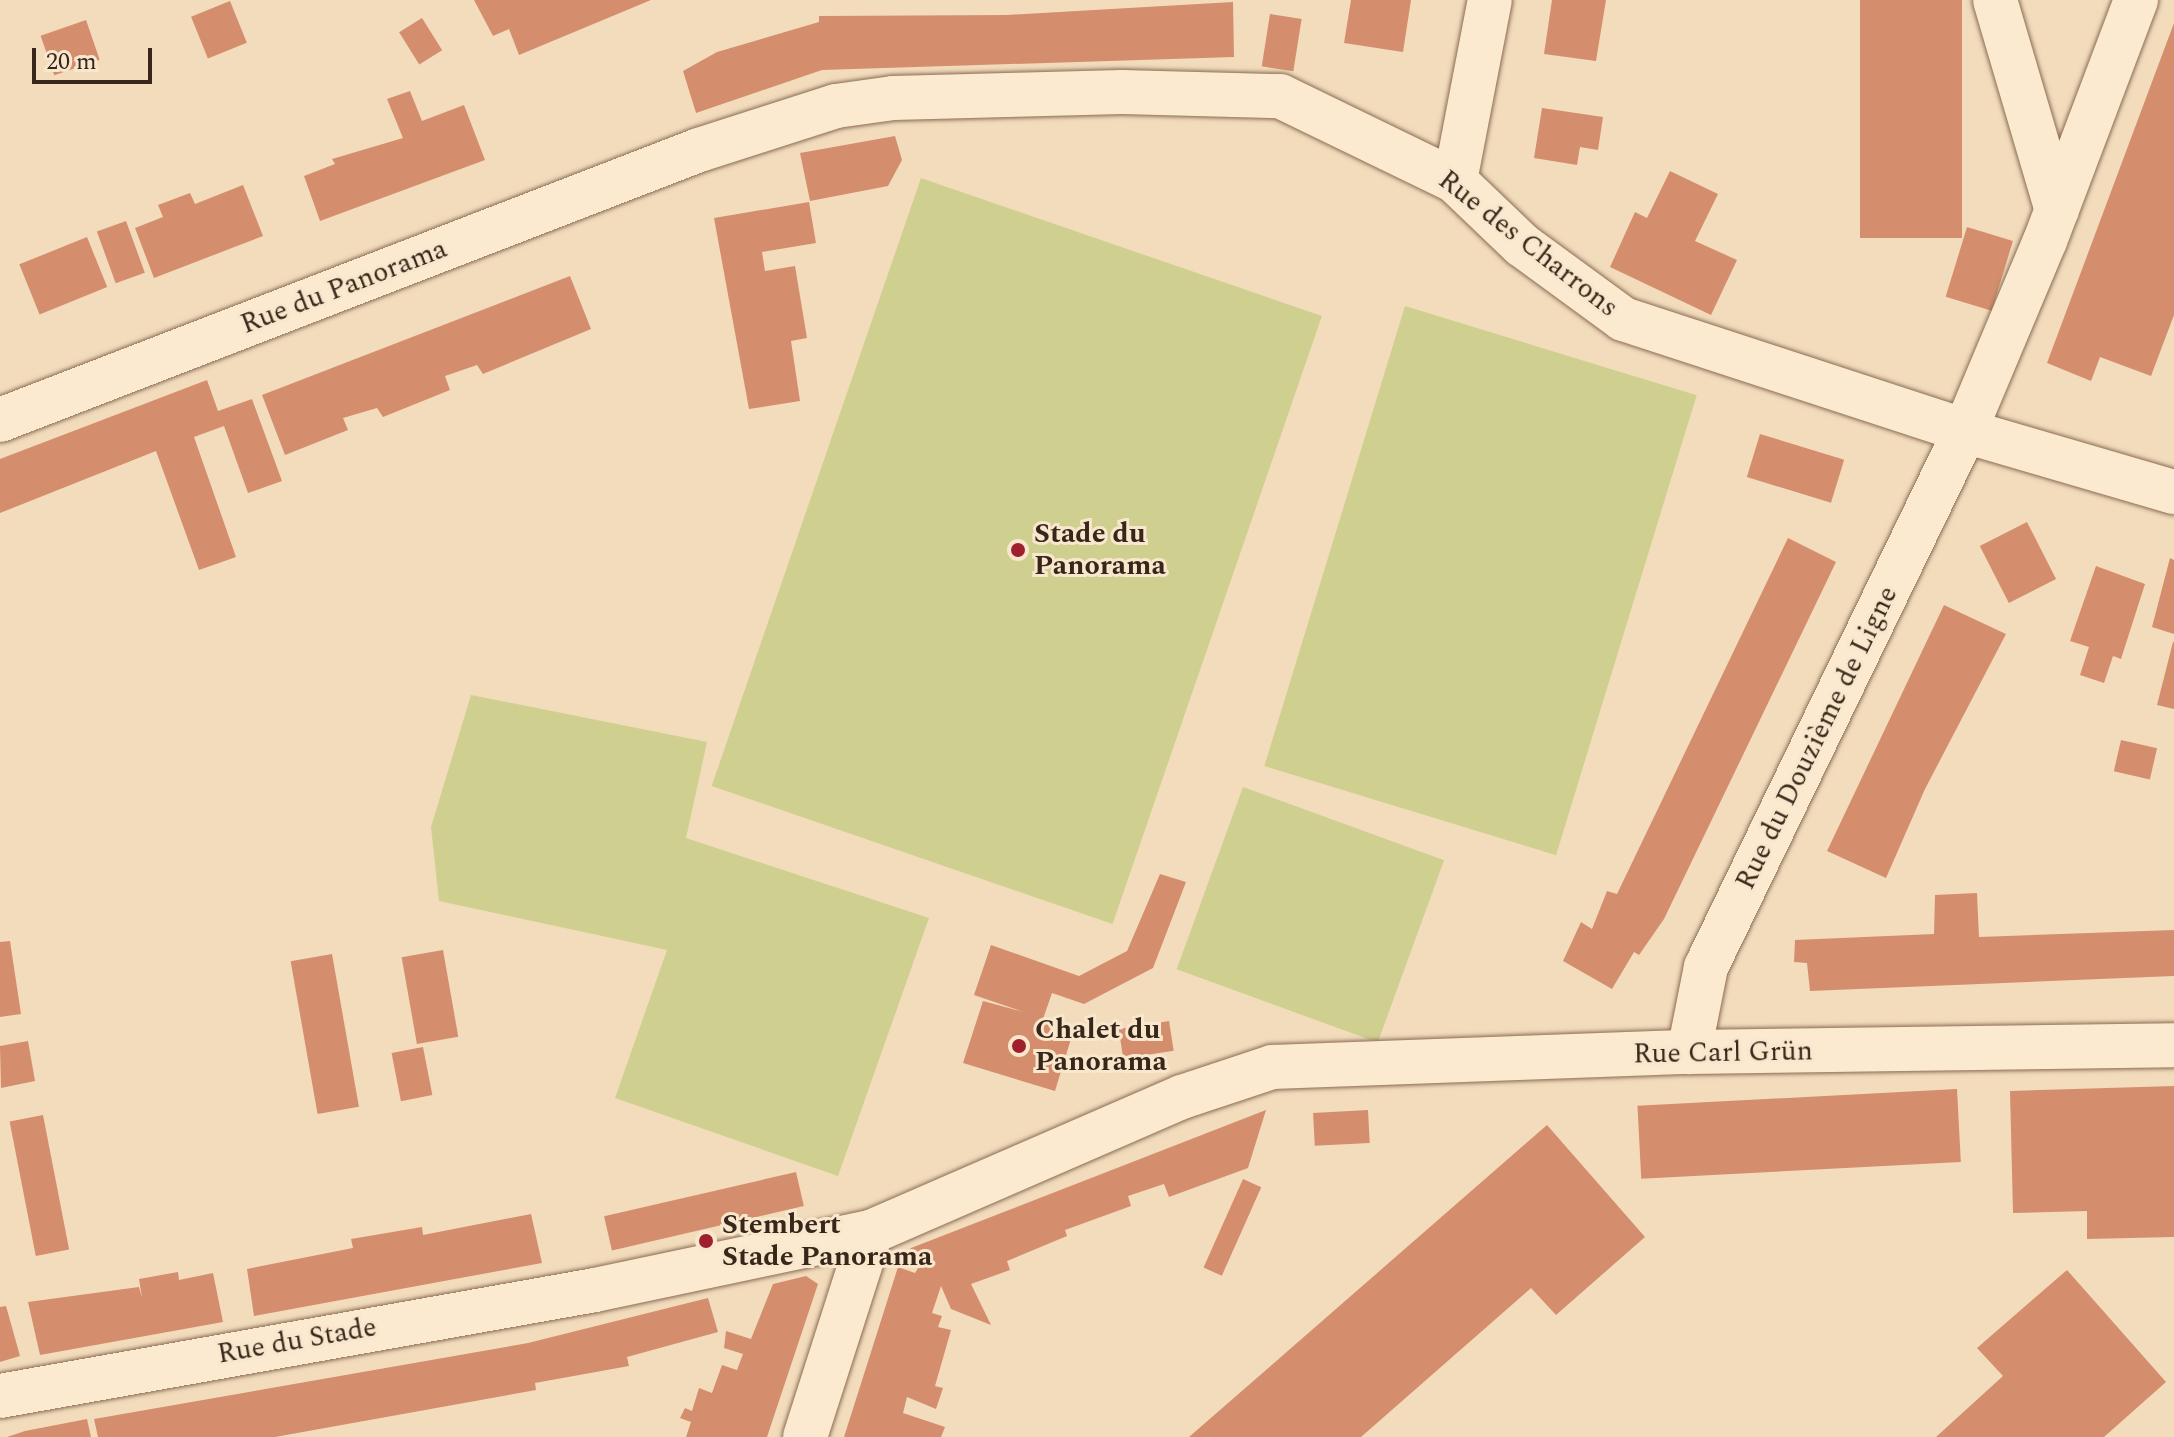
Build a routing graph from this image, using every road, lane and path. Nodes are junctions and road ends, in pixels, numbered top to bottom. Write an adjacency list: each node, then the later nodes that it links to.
1 (1490, 0): 5 (street)
2 (1995, 0): 6 (street)
3 (2136, 0): 6 (street, Rue du Douzième de Ligne)
4 (688, 155): 5 (street, Rue des Charrons); 7 (street, Rue du Panorama)
5 (1455, 181): 8 (street, Rue des Charrons)
6 (2057, 210): 8 (street, Rue du Douzième de Ligne)
7 (0, 420)
8 (1965, 431): 9 (street, Rue des Charrons); 11 (street, Rue du Douzième de Ligne)
9 (2174, 492)
10 (2174, 1045): 11 (street, Rue Carl Grün)
11 (1689, 1052): 12 (street, Rue Carl Grün)
12 (871, 1232): 13 (street, Rue du Stade); 14 (street)
13 (0, 1396)
14 (805, 1437)

